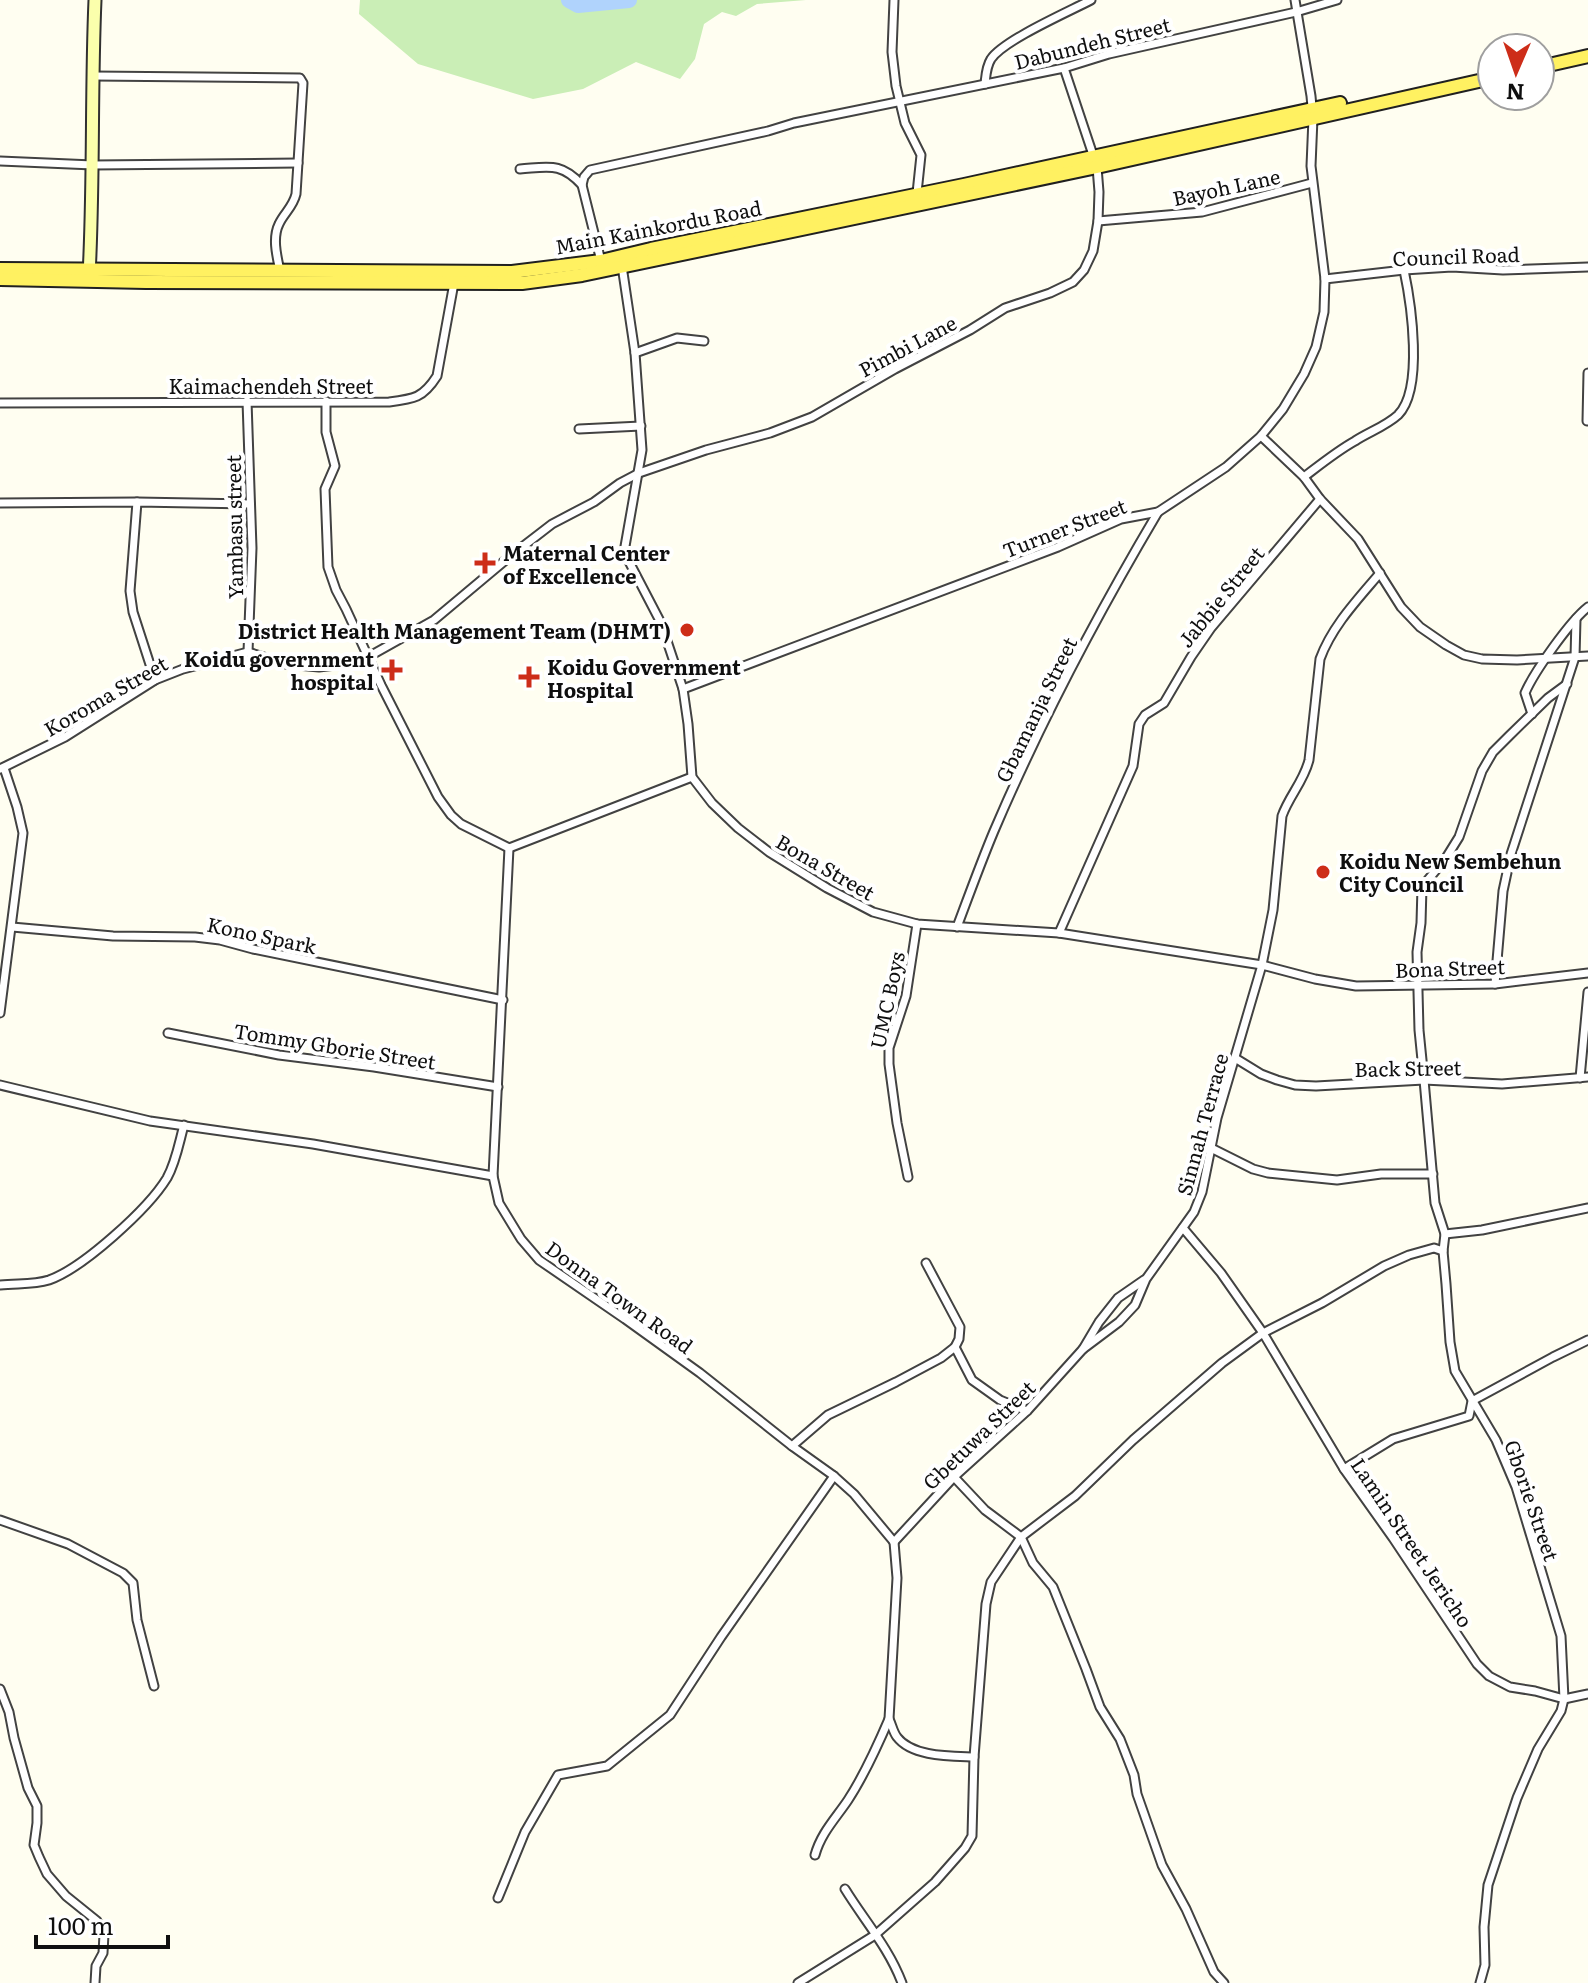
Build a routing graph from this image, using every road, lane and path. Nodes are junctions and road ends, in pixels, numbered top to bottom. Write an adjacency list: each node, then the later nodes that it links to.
1 (95, 0): 13 (main road)
2 (894, 0): 16 (street)
3 (1091, 0): 15 (street)
4 (1295, 0): 6 (street, Turner Street)
5 (1337, 0): 6 (street, Dabundeh Street)
6 (1296, 12): 11 (street, Dabundeh Street); 17 (street, Turner Street)
7 (1588, 48): 8 (main road)
8 (1556, 56)
9 (1588, 56): 10 (main road)
10 (1556, 63)
11 (1064, 68): 15 (street, Dabundeh Street); 19 (street, Pimbi Lane)
12 (1476, 74): 17 (main road)
13 (93, 76): 20 (street); 21 (main road)
14 (1476, 81): 17 (main road, Main Kainkordu Road)
15 (985, 84): 16 (street, Dabundeh Street)
16 (900, 102): 24 (street, Dabundeh Street); 25 (street)
17 (1313, 113): 19 (main road, Main Kainkordu Road); 23 (street, Turner Street)
18 (0, 161): 21 (street)
19 (1096, 162): 25 (main road, Main Kainkordu Road); 27 (street, Pimbi Lane)
20 (298, 163): 21 (street); 33 (street)
21 (93, 165): 34 (main road)
22 (520, 169): 24 (street)
23 (1312, 183): 27 (street, Bayoh Lane); 39 (street, Turner Street)
24 (582, 185): 28 (street)
25 (922, 198): 26 (main road, Main Kainkordu Road)
26 (842, 215): 29 (main road, Main Kainkordu Road); 29 (main road, Main Kainkordu Road)
27 (1098, 221): 50 (street, Pimbi Lane)
28 (601, 261): 29 (main road, Main Kainkordu Road); 37 (main road, Main Kainkordu Road)
29 (621, 261): 37 (main road); 41 (street)
30 (1588, 267): 32 (street, Council Road)
31 (0, 269): 34 (main road)
32 (1404, 270): 39 (street, Council Road); 51 (street)
33 (280, 271): 35 (main road); 36 (main road)
34 (89, 275): 35 (main road); 38 (main road)
35 (217, 276): 36 (main road)
36 (365, 278): 37 (main road)
37 (453, 278): 44 (street, Kaimachendeh Street)
38 (0, 279)
39 (1325, 279): 49 (street, Turner Street)
40 (704, 341): 41 (street)
41 (635, 353): 47 (street)
42 (1588, 373): 46 (street)
43 (247, 401): 44 (street, Kaimachendeh Street); 45 (street, Kaimachendeh Street); 55 (street, Yambasu street)
44 (326, 401): 62 (street)
45 (0, 403)
46 (1587, 421)
47 (641, 426): 48 (street); 50 (street)
48 (579, 429)
49 (1261, 436): 51 (street); 56 (street, Turner Street)
50 (639, 473): 62 (street, Pimbi Lane); 67 (street)
51 (1304, 477): 52 (street)
52 (1320, 499): 57 (street); 75 (street, Jabbie Street)
53 (137, 502): 54 (street); 55 (street); 65 (street)
54 (0, 503)
55 (250, 504): 60 (street, Yambasu street)
56 (1158, 512): 67 (street, Turner Street); 74 (street, Gbamanja Street)
57 (1380, 573): 64 (street); 76 (street, Sinnah Terrace)
58 (1588, 607): 59 (street)
59 (1576, 619): 63 (street); 64 (street)
60 (248, 652): 62 (street); 65 (street, Koroma Street)
61 (1588, 656): 63 (street)
62 (368, 657): 71 (street)
63 (1575, 657): 64 (street); 66 (street)
64 (1546, 659): 68 (street)
65 (155, 680): 69 (street, Koroma Street)
66 (1567, 684): 68 (street, Gborie Street); 78 (street)
67 (683, 689): 70 (street)
68 (1532, 714): 79 (street, Gborie Street)
69 (2, 768): 73 (street)
70 (692, 777): 71 (street); 72 (street, Bona Street)
71 (509, 848): 81 (street, Donna Town Road)
72 (917, 924): 74 (street, Bona Street); 93 (street, UMC Boys)
73 (12, 927): 81 (street, Kono Spark); 82 (street)
74 (957, 927): 75 (street, Bona Street)
75 (1059, 933): 76 (street, Bona Street)
76 (1262, 965): 79 (street, Bona Street); 84 (street, Sinnah Terrace)
77 (1588, 973): 78 (street, Bona Street)
78 (1495, 984): 79 (street, Bona Street)
79 (1418, 986): 86 (street, Gborie Street)
80 (1588, 992): 85 (street)
81 (503, 1000): 88 (street, Donna Town Road)
82 (0, 1013)
83 (168, 1033): 88 (street, Tommy Gborie Street)
84 (1235, 1058): 86 (street, Back Street); 90 (street, Sinnah Terrace)
85 (1584, 1077): 86 (street, Back Street)
86 (1424, 1080): 91 (street, Gborie Street)
87 (0, 1085): 89 (street)
88 (498, 1087): 92 (street, Donna Town Road)
89 (184, 1125): 92 (street); 100 (street)
90 (1211, 1148): 91 (street); 95 (street, Sinnah Terrace)
91 (1433, 1174): 96 (street, Gborie Street)
92 (493, 1176): 107 (street, Donna Town Road)
93 (908, 1177)
94 (1588, 1208): 96 (street)
95 (1183, 1228): 99 (street, Sinnah Terrace); 101 (street, Lamin Street Jericho)
96 (1445, 1234): 97 (street, Gborie Street)
97 (1443, 1251): 101 (street); 105 (street, Gborie Street)
98 (926, 1263): 103 (street)
99 (1146, 1279): 104 (street, Sinnah Terrace); 104 (street, Sinnah Terrace)
100 (0, 1285)
101 (1263, 1333): 108 (street, Lamin Street Jericho); 112 (street)
102 (1588, 1340): 105 (street)
103 (955, 1347): 106 (street); 107 (street)
104 (1083, 1349): 106 (street, Gbetuwa Street)
105 (1472, 1401): 108 (street); 117 (street, Gborie Street)
106 (1027, 1411): 110 (street, Gbetuwa Street)
107 (792, 1446): 109 (street, Donna Town Road)
108 (1344, 1469): 117 (street, Lamin Street Jericho)
109 (834, 1476): 113 (street, Donna Town Road); 122 (street)
110 (954, 1477): 112 (street); 113 (street, Gbetuwa Street)
111 (0, 1520): 114 (street)
112 (1021, 1537): 119 (street); 127 (street)
113 (894, 1542): 118 (street)
114 (154, 1686)
115 (0, 1689): 124 (street)
116 (1588, 1694): 117 (street, Lamin Street Jericho)
117 (1564, 1699): 128 (street)
118 (889, 1719): 119 (street); 120 (street)
119 (974, 1757): 123 (street)
120 (815, 1855)
121 (845, 1889): 123 (street)
122 (498, 1898)
123 (875, 1935): 125 (street); 126 (street)
124 (95, 1983)
125 (798, 1983)
126 (902, 1983)
127 (1224, 1983)
128 (1480, 1983)

